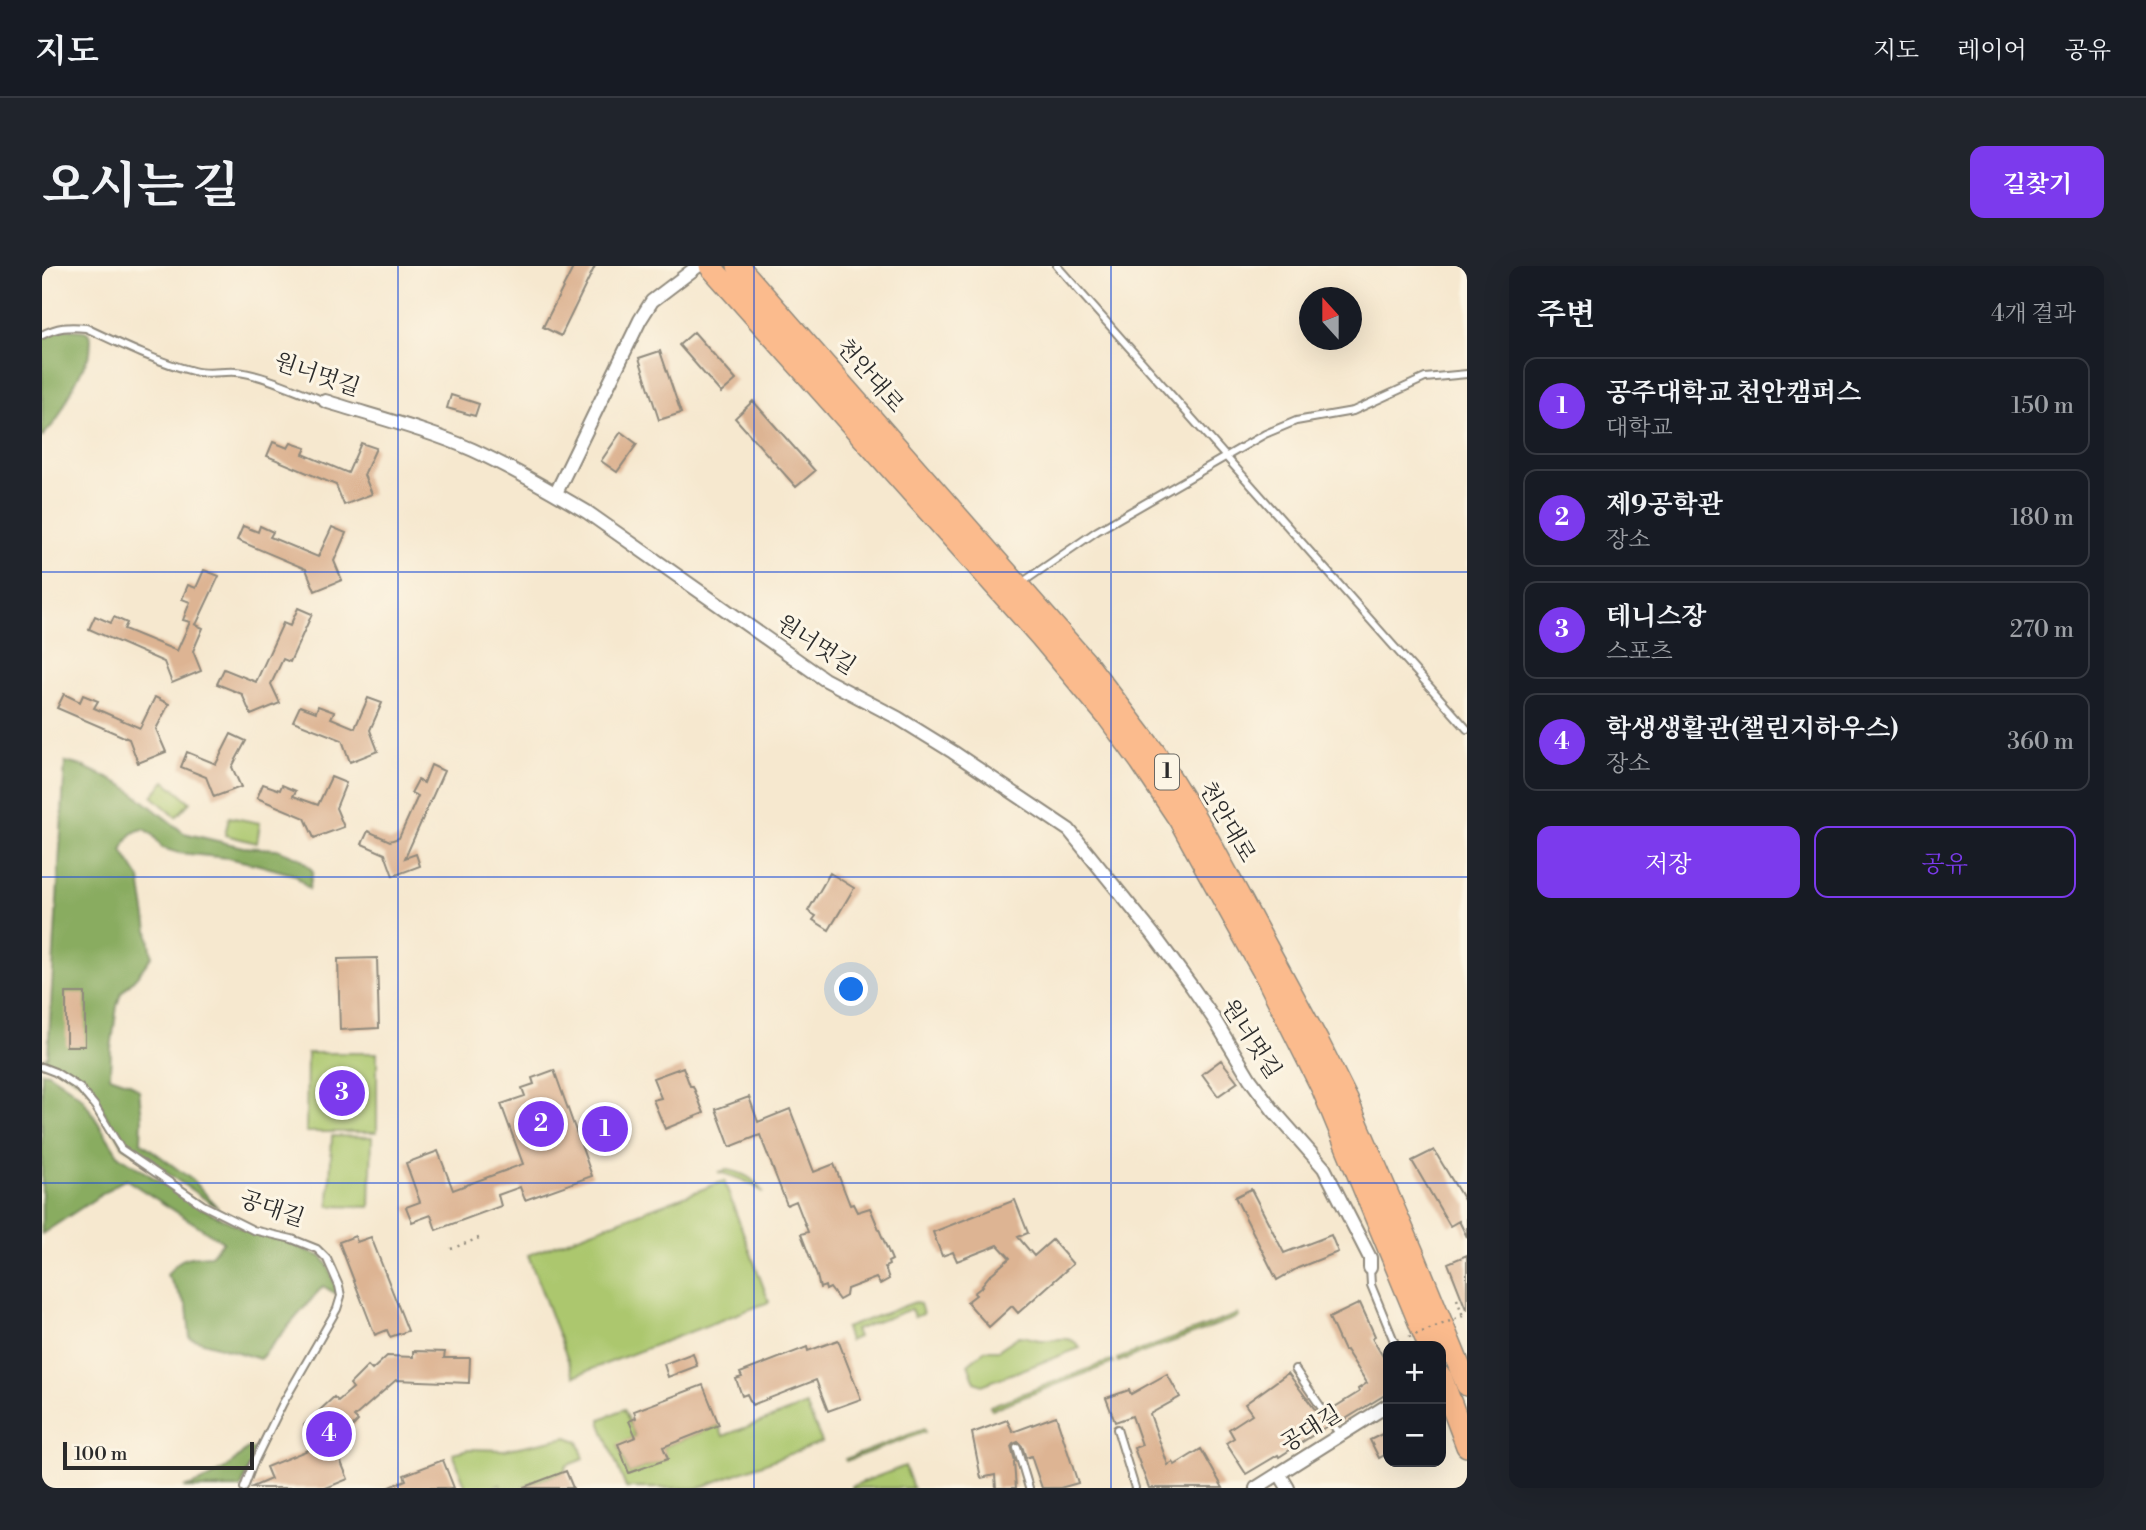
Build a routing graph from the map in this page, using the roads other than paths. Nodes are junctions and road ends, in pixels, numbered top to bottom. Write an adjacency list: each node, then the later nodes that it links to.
1 (698, 266): 9 (street)
2 (710, 266): 15 (main road, 천안대로 / 1)
3 (738, 266): 10 (main road, 천안대로 / 1)
4 (1057, 266): 8 (lane)
5 (42, 335): 7 (lane, 원너멋길)
6 (1467, 374): 8 (lane)
7 (325, 401): 9 (street, 원너멋길)
8 (1226, 457): 10 (lane); 11 (lane)
9 (556, 493): 13 (street, 원너멋길)
10 (1018, 585): 17 (main road, 천안대로 / 1)
11 (1467, 729)
12 (42, 1067): 24 (lane, 공대길)
13 (1370, 1269): 14 (lane)
14 (1394, 1341)
15 (1427, 1341)
16 (1295, 1369): 20 (lane)
17 (1455, 1373): 21 (main road, 천안대로 / 1)
18 (1383, 1408): 20 (street, 공대길)
19 (1116, 1429): 26 (lane)
20 (1340, 1435): 23 (street, 공대길)
21 (1467, 1446)
22 (1017, 1448): 25 (lane)
23 (1279, 1474): 27 (street, 공대길); 28 (street)
24 (244, 1488)
25 (1029, 1488)
26 (1135, 1488)
27 (1256, 1488)
28 (1288, 1488)

